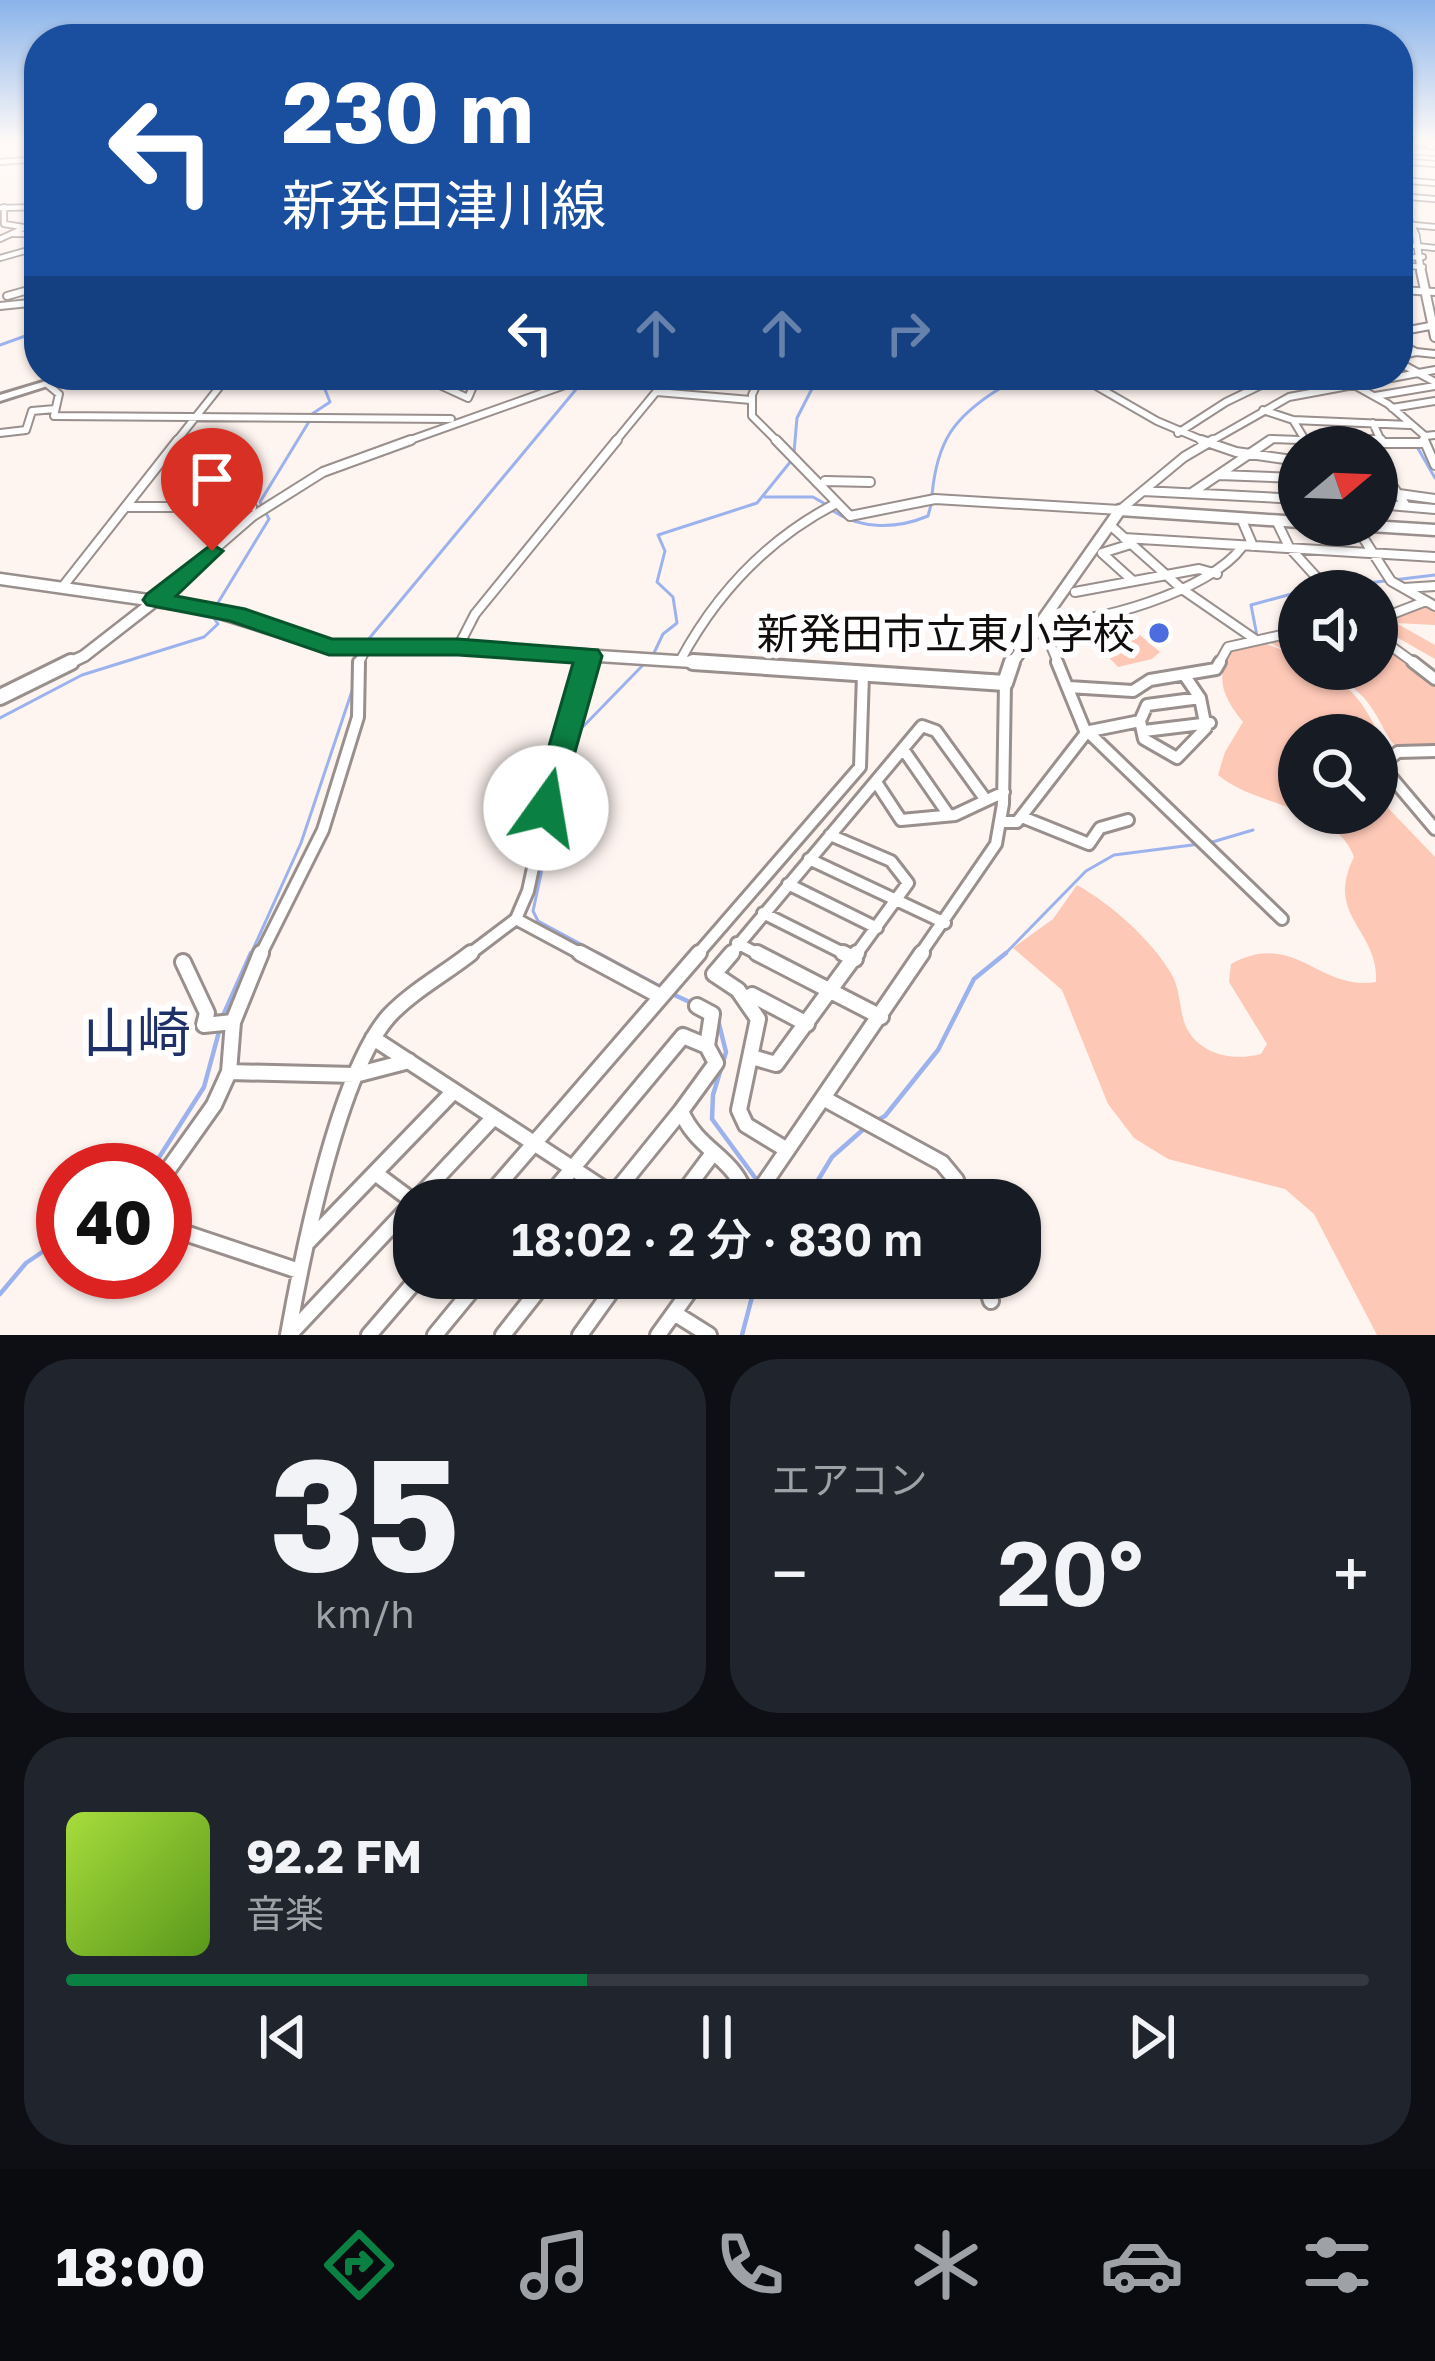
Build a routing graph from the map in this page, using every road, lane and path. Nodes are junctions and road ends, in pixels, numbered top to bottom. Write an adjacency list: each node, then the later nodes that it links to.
1 (2, 207): 3 (street)
2 (1413, 226): 9 (main road)
3 (24, 227)
4 (24, 227): 5 (street)
5 (12, 233): 6 (street); 7 (street)
6 (24, 233)
7 (0, 239)
8 (1413, 245): 9 (street)
9 (1421, 246): 10 (street); 12 (main road)
10 (1435, 248)
11 (1413, 262): 12 (street)
12 (1423, 262): 13 (street); 17 (main road)
13 (1435, 263)
14 (24, 291): 16 (street)
15 (1413, 294): 17 (street)
16 (7, 296)
17 (1424, 297): 18 (street); 19 (main road)
18 (1435, 297)
19 (1430, 316): 20 (main road)
20 (1430, 326): 21 (street); 22 (main road)
21 (1413, 329)
22 (1435, 337)
23 (1413, 350): 24 (street)
24 (1416, 352): 25 (street); 26 (street)
25 (1413, 353)
26 (1435, 354)
27 (1413, 370): 29 (street)
28 (1435, 370): 29 (street)
29 (1418, 373): 30 (street); 31 (street)
30 (1413, 374)
31 (1435, 384)
32 (54, 390): 48 (street)
33 (217, 390): 50 (street)
34 (550, 390): 105 (street)
35 (755, 390): 45 (street)
36 (1103, 390): 58 (street)
37 (1252, 390): 58 (street)
38 (1271, 390): 44 (street)
39 (1322, 390): 44 (street)
40 (1363, 390): 43 (street)
41 (1404, 390): 43 (street)
42 (657, 392): 45 (street); 112 (street)
43 (1373, 396): 47 (street)
44 (1289, 398): 49 (street)
45 (751, 400): 70 (street)
46 (1435, 401): 47 (street)
47 (1392, 408): 54 (street)
48 (55, 409): 50 (street); 57 (street)
49 (1263, 410): 52 (street); 62 (street)
50 (196, 417): 51 (street); 79 (street)
51 (451, 418)
52 (1293, 420): 53 (street); 55 (street)
53 (1373, 423): 54 (street); 56 (street)
54 (1409, 425): 59 (street)
55 (1296, 426)
56 (1374, 426)
57 (0, 434)
58 (1178, 434): 62 (street)
59 (1428, 438): 61 (street); 65 (street)
60 (1278, 440): 63 (street)
61 (1398, 441)
62 (1206, 444): 63 (street); 71 (street)
63 (1244, 458): 64 (street); 66 (street)
64 (1278, 460)
65 (1435, 465)
66 (1219, 475): 68 (street); 72 (street)
67 (839, 476): 70 (street)
68 (1278, 477)
69 (870, 482): 70 (street)
70 (821, 483): 76 (street)
71 (1142, 491): 72 (street); 82 (street)
72 (1193, 493): 74 (street)
73 (1398, 494): 75 (street); 78 (street)
74 (1278, 498)
75 (1435, 499)
76 (837, 503): 82 (street); 116 (street)
77 (1398, 505): 78 (street)
78 (1406, 506): 81 (street)
79 (126, 507): 80 (street); 100 (street)
80 (252, 507)
81 (1435, 509)
82 (1120, 510): 83 (main road); 85 (main road)
83 (1240, 518): 84 (main road); 89 (street)
84 (1276, 520): 91 (street)
85 (1110, 525): 88 (street); 92 (main road)
86 (1398, 528): 87 (main road)
87 (1435, 530)
88 (1128, 541): 89 (street); 92 (street); 97 (street)
89 (1247, 546): 91 (street); 96 (street)
90 (1366, 546): 93 (street)
91 (1289, 547): 93 (street); 95 (street)
92 (1098, 550): 99 (street); 102 (main road)
93 (1370, 553): 94 (street); 103 (street)
94 (1435, 557)
95 (1310, 570)
96 (1217, 574): 97 (street); 104 (street)
97 (1166, 575): 99 (street); 104 (street)
98 (0, 579): 100 (main road)
99 (1133, 581): 102 (street)
100 (64, 585): 105 (main road)
101 (1435, 586): 103 (street)
102 (1071, 588): 107 (street); 109 (main road)
103 (1403, 588): 106 (street)
104 (1182, 589): 107 (street); 111 (street)
105 (156, 600): 113 (main road); 122 (main road)
106 (1430, 603): 108 (street)
107 (1095, 613): 109 (street)
108 (1398, 613)
109 (1041, 622): 120 (main road); 121 (street)
110 (1278, 635): 111 (street)
111 (1256, 640): 118 (street)
112 (458, 647): 113 (main road); 115 (main road)
113 (366, 648): 154 (street)
114 (1398, 652): 119 (street)
115 (588, 656): 116 (main road); 142 (street)
116 (680, 661): 117 (main road)
117 (863, 674): 120 (main road); 151 (street)
118 (1185, 676): 121 (street); 123 (street)
119 (1435, 679)
120 (1005, 683): 130 (street)
121 (1069, 687): 126 (street)
122 (0, 697)
123 (1201, 698): 124 (street); 125 (street)
124 (1210, 723): 125 (street); 125 (street)
125 (1142, 726): 126 (street)
126 (1088, 730): 133 (street); 143 (street)
127 (903, 749): 129 (street); 131 (street); 132 (street)
128 (1435, 751): 136 (street)
129 (876, 782): 132 (street); 137 (street)
130 (1004, 793): 131 (street); 135 (street)
131 (983, 796): 132 (street)
132 (948, 814)
133 (1022, 817): 134 (street); 135 (street)
134 (1128, 820)
135 (1003, 822): 144 (street)
136 (1435, 829)
137 (830, 835): 138 (street); 140 (street)
138 (809, 860): 139 (street); 140 (street)
139 (788, 884): 141 (street); 145 (street)
140 (896, 901): 144 (street); 145 (street)
141 (763, 913): 146 (street); 147 (street)
142 (516, 919): 151 (street); 156 (street)
143 (1282, 919)
144 (945, 923): 153 (street)
145 (877, 928): 147 (street)
146 (737, 943): 149 (street); 150 (street)
147 (855, 959): 149 (street)
148 (183, 962): 154 (street)
149 (831, 991): 153 (street); 155 (street)
150 (747, 993): 155 (street); 158 (street)
151 (660, 996): 166 (street)
152 (697, 1006): 157 (street)
153 (881, 1017): 163 (street)
154 (233, 1022): 160 (street)
155 (807, 1024): 158 (street)
156 (373, 1037): 159 (street); 161 (street)
157 (707, 1046): 164 (street); 170 (street)
158 (752, 1057): 168 (street)
159 (409, 1061): 161 (street); 162 (street)
160 (229, 1072): 161 (street); 167 (street)
161 (355, 1075): 184 (street)
162 (454, 1091): 165 (street); 171 (street)
163 (823, 1098): 168 (street); 180 (street)
164 (681, 1111): 169 (street); 176 (street)
165 (494, 1117): 166 (street); 172 (street)
166 (533, 1142): 170 (street); 173 (street)
167 (187, 1143)
168 (788, 1150): 179 (street)
169 (713, 1153): 177 (street); 178 (street)
170 (572, 1168): 174 (street); 175 (street)
171 (375, 1173): 181 (street); 184 (street)
172 (436, 1179)
173 (502, 1179)
174 (563, 1179)
175 (587, 1179)
176 (629, 1179)
177 (694, 1179)
178 (743, 1179)
179 (766, 1179)
180 (955, 1179)
181 (393, 1186)
182 (393, 1225): 192 (street)
183 (192, 1235): 185 (street)
184 (304, 1247): 185 (street)
185 (299, 1271): 192 (street)
186 (400, 1299): 193 (street)
187 (465, 1299): 194 (street)
188 (531, 1299): 195 (street)
189 (606, 1299): 196 (street)
190 (684, 1299): 191 (street)
191 (674, 1313): 197 (street); 198 (street)
192 (288, 1335)
193 (369, 1335)
194 (435, 1335)
195 (503, 1335)
196 (580, 1335)
197 (658, 1335)
198 (709, 1335)

